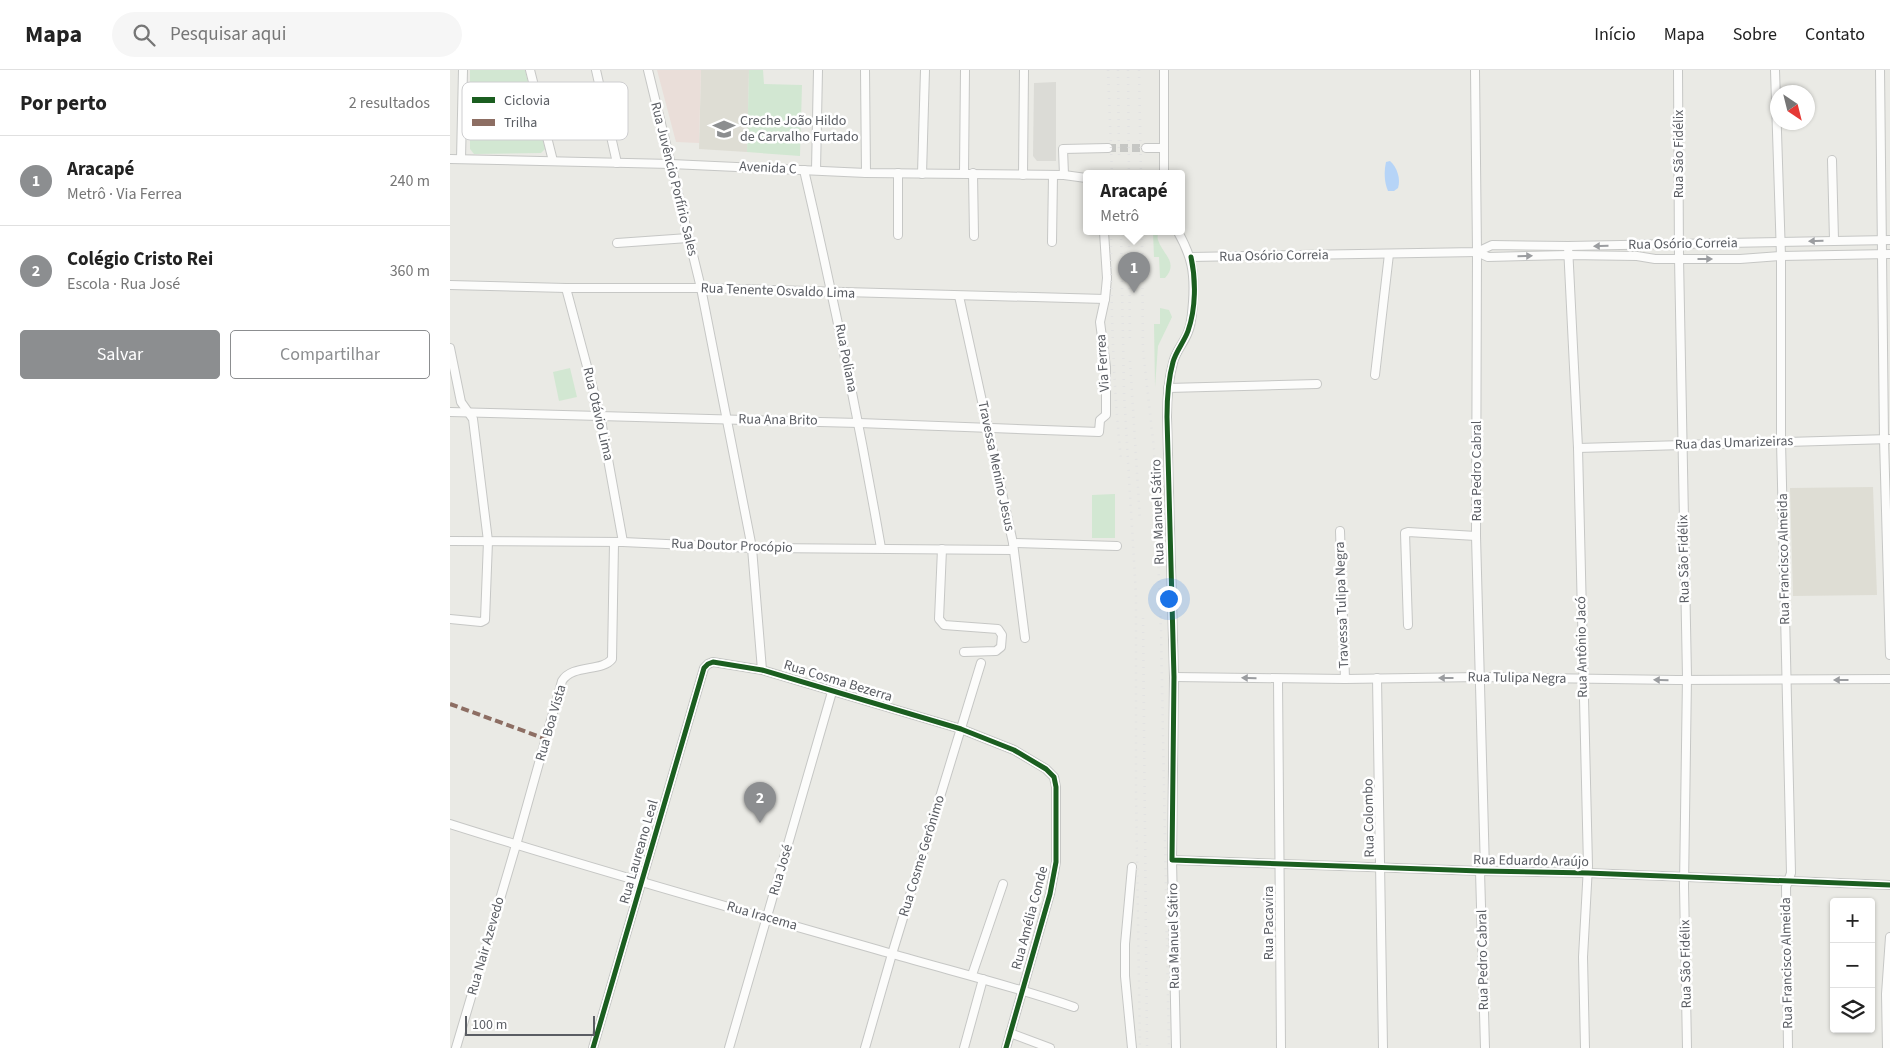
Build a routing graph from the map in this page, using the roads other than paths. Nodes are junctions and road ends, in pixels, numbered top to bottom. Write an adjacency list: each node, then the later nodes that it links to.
1 (648, 70): 23 (street, Rua Juvêncio Porfírio Sales)
2 (818, 70): 25 (street)
3 (865, 70): 27 (street)
4 (924, 70): 31 (street)
5 (965, 70): 29 (street)
6 (1024, 70): 32 (street)
7 (1164, 70): 17 (street)
8 (1475, 70): 48 (street, Rua Pedro Cabral)
9 (1678, 70): 46 (street, Rua São Fidélix)
10 (1775, 70): 45 (street, Rua Francisco Almeida)
11 (1880, 70): 42 (street)
12 (462, 114): 19 (street)
13 (548, 140): 21 (street)
14 (612, 140): 22 (street)
15 (1108, 148): 34 (street)
16 (1146, 148): 17 (street)
17 (1164, 148): 26 (street)
18 (450, 159): 19 (street, Avenida C)
19 (461, 159): 21 (street, Avenida C)
20 (1832, 160): 41 (street)
21 (553, 161): 22 (street, Avenida C)
22 (617, 163): 23 (street, Avenida C)
23 (671, 164): 24 (street, Avenida C); 40 (street, Rua Juvêncio Porfírio Sales)
24 (804, 170): 25 (street, Avenida C); 58 (street, Rua Poliana)
25 (816, 170): 27 (street, Avenida C)
26 (1164, 170)
27 (866, 173): 28 (street, Avenida C)
28 (898, 173): 31 (street, Avenida C); 36 (street)
29 (964, 173): 30 (street, Avenida C); 31 (street, Avenida C)
30 (973, 173): 32 (street, Avenida C); 39 (street)
31 (922, 174)
32 (1023, 175): 33 (street, Avenida C)
33 (1053, 175): 34 (street, Avenida C); 44 (street)
34 (1064, 175): 35 (street, Avenida C)
35 (1083, 178)
36 (898, 235)
37 (1104, 235): 60 (street, Via Ferrea)
38 (1180, 235): 53 (street, Rua Manuel Sátiro)
39 (974, 236)
40 (688, 238): 43 (street); 57 (street, Rua Juvêncio Porfírio Sales)
41 (1834, 240): 42 (street, Rua Osório Correia); 45 (street, Rua Osório Correia, one-way to 45)
42 (1886, 240): 50 (street)
43 (617, 242)
44 (1052, 242)
45 (1781, 242): 46 (street, Rua Osório Correia); 52 (street, Rua Francisco Almeida)
46 (1679, 244): 47 (street, Rua Osório Correia, one-way to 47); 54 (street, Rua São Fidélix)
47 (1568, 246): 48 (street, Rua Osório Correia); 51 (street, Rua Antônio Jacó)
48 (1477, 252): 49 (street, Rua Osório Correia); 51 (street, Rua Osório Correia, one-way to 51); 77 (street, Rua Pedro Cabral)
49 (1389, 254): 53 (street, Rua Osório Correia); 62 (street)
50 (1886, 254): 52 (street, Rua Osório Correia); 72 (street)
51 (1568, 255): 54 (street, Rua Osório Correia); 75 (street, Rua Antônio Jacó)
52 (1781, 256): 54 (street, Rua Osório Correia, one-way to 52); 73 (street, Rua Francisco Almeida)
53 (1191, 257): 64 (street, Rua Manuel Sátiro)
54 (1679, 258): 74 (street, Rua São Fidélix)
55 (450, 285): 56 (street, Rua Tenente Osvaldo Lima)
56 (566, 288): 57 (street, Rua Tenente Osvaldo Lima); 67 (street, Rua Otávio Lima)
57 (701, 288): 58 (street, Rua Tenente Osvaldo Lima); 68 (street, Rua Juvêncio Porfírio Sales)
58 (832, 293): 59 (street, Rua Tenente Osvaldo Lima); 69 (street, Rua Poliana)
59 (959, 296): 60 (street, Rua Tenente Osvaldo Lima); 71 (street, Travessa Menino Jesus)
60 (1105, 299): 70 (street, Via Ferrea)
61 (450, 348): 66 (street)
62 (1375, 375)
63 (1317, 384): 64 (street)
64 (1168, 388): 96 (street, Rua Manuel Sátiro)
65 (450, 412): 66 (street, Rua Ana Brito)
66 (467, 412): 67 (street, Rua Ana Brito); 79 (street)
67 (600, 415): 68 (street, Rua Ana Brito); 80 (street, Rua Otávio Lima)
68 (726, 419): 69 (street, Rua Ana Brito); 84 (street, Rua Juvêncio Porfírio Sales)
69 (859, 423): 71 (street, Rua Ana Brito); 85 (street, Rua Poliana)
70 (1099, 426): 71 (street, Rua Ana Brito)
71 (987, 427): 82 (street, Travessa Menino Jesus)
72 (1887, 439): 73 (street, Rua das Umarizeiras); 87 (street)
73 (1781, 441): 74 (street, Rua das Umarizeiras); 104 (street, Rua Francisco Almeida)
74 (1682, 445): 75 (street, Rua das Umarizeiras); 103 (street, Rua São Fidélix)
75 (1578, 448): 101 (street, Rua Antônio Jacó)
76 (1340, 531): 100 (street, Travessa Tulipa Negra)
77 (1476, 536): 89 (street); 97 (street, Rua Pedro Cabral)
78 (450, 540): 79 (street, Rua Doutor Procópio)
79 (488, 541): 81 (street, Rua Doutor Procópio); 88 (street)
80 (623, 542): 81 (street, Rua Doutor Procópio); 84 (street, Rua Doutor Procópio)
81 (614, 543): 108 (street, Rua Boa Vista)
82 (1013, 546): 83 (street, Rua Doutor Procópio); 86 (street, Rua Doutor Procópio); 90 (street, Travessa Menino Jesus)
83 (1116, 546)
84 (752, 548): 85 (street, Rua Doutor Procópio); 95 (street, Rua Juvêncio Porfírio Sales)
85 (881, 548): 86 (street, Rua Doutor Procópio)
86 (942, 549): 91 (street)
87 (1889, 598): 92 (street)
88 (450, 619)
89 (1408, 626)
90 (1025, 638)
91 (964, 652)
92 (1890, 655)
93 (981, 663): 106 (street, Rua Cosme Gerônimo)
94 (708, 664): 95 (street, Rua Cosma Bezerra); 116 (street, Rua Laureano Leal)
95 (762, 670): 105 (street, Rua Cosma Bezerra)
96 (1174, 677): 99 (street, Rua Tulipa Negra, one-way to 96); 109 (street, Rua Manuel Sátiro)
97 (1480, 677): 98 (street, Rua Tulipa Negra, one-way to 98); 101 (street, Rua Tulipa Negra); 113 (street, Rua Pedro Cabral)
98 (1377, 678): 100 (street, Rua Tulipa Negra); 112 (street, Rua Colombo)
99 (1278, 679): 100 (street, Rua Tulipa Negra); 110 (street, Rua Pacavira)
100 (1345, 679)
101 (1583, 679): 103 (street, Rua Tulipa Negra, one-way to 101); 114 (street, Rua Antônio Jacó)
102 (1890, 679): 104 (street, Rua Tulipa Negra, one-way to 104)
103 (1686, 680): 104 (street, Rua Tulipa Negra); 115 (street, Rua São Fidélix)
104 (1787, 680): 117 (street, Rua Francisco Almeida)
105 (832, 692): 106 (street, Rua Cosma Bezerra); 120 (street, Rua José)
106 (962, 729): 122 (street, Rua Cosme Gerônimo); 125 (street, Rua Amélia Conde)
107 (450, 824): 108 (street, Rua Iracema)
108 (516, 845): 116 (street, Rua Iracema); 128 (street, Rua Nair Azevedo)
109 (1172, 860): 110 (street, Rua Eduardo Araújo); 136 (street, Rua Manuel Sátiro)
110 (1280, 865): 112 (street, Rua Eduardo Araújo); 137 (street, Rua Pacavira)
111 (1132, 867): 135 (street)
112 (1381, 867): 113 (street, Rua Eduardo Araújo); 138 (street, Rua Colombo)
113 (1483, 871): 114 (street, Rua Eduardo Araújo); 139 (street, Rua Pedro Cabral)
114 (1588, 873): 115 (street, Rua Eduardo Araújo); 140 (street, Rua Antônio Jacó)
115 (1686, 877): 117 (street, Rua Eduardo Araújo); 141 (street, Rua São Fidélix)
116 (642, 882): 120 (street, Rua Iracema); 129 (street, Rua Laureano Leal)
117 (1788, 882): 119 (street, Rua Eduardo Araújo); 142 (street, Rua Francisco Almeida)
118 (1003, 884): 123 (street)
119 (1890, 886)
120 (768, 918): 122 (street, Rua Iracema); 130 (street, Rua José)
121 (1890, 937): 143 (street)
122 (892, 954): 123 (street, Rua Iracema); 131 (street, Rua Cosme Gerônimo)
123 (972, 975): 124 (street, Rua Iracema)
124 (983, 979): 125 (street, Rua Iracema); 132 (street)
125 (1022, 989): 126 (street, Rua Iracema); 127 (street, Rua Amélia Conde)
126 (1074, 1007)
127 (1010, 1033): 133 (street, Rua Amélia Conde); 134 (street)
128 (456, 1048)
129 (593, 1048)
130 (729, 1048)
131 (864, 1048)
132 (964, 1048)
133 (1006, 1048)
134 (1050, 1048)
135 (1132, 1048)
136 (1176, 1048)
137 (1281, 1048)
138 (1383, 1048)
139 (1485, 1048)
140 (1585, 1048)
141 (1687, 1048)
142 (1788, 1048)
143 (1887, 1048)

